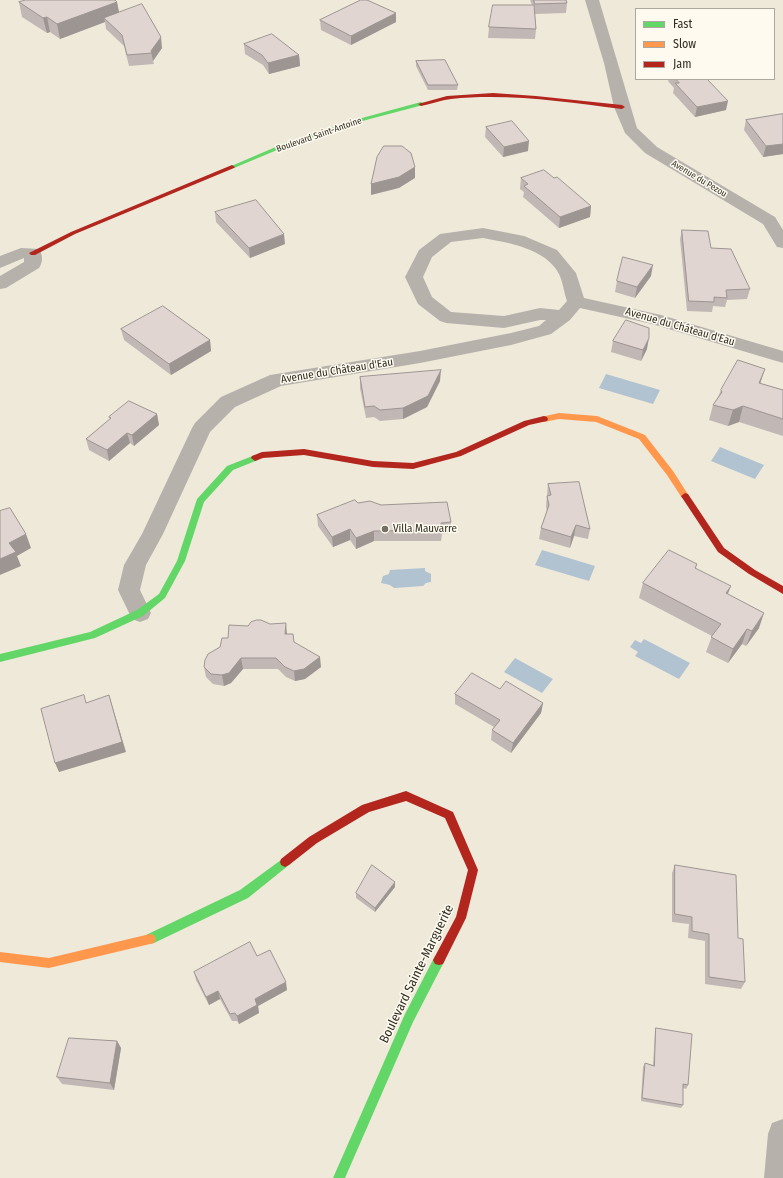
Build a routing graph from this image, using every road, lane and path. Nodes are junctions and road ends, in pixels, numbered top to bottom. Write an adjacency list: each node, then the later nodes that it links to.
1 (592, 0): 2 (street, Avenue du Pezou)
2 (622, 107): 3 (street, Avenue du Pezou); 4 (street, Boulevard Saint-Antoine)
3 (783, 243)
4 (33, 253): 5 (street); 6 (street)
5 (0, 263)
6 (0, 284)
7 (570, 309): 7 (street, Avenue du Château d'Eau); 8 (street, Avenue du Château d'Eau); 10 (street, Avenue du Château d'Eau)
8 (783, 357)
9 (783, 590): 10 (street)
10 (140, 613): 11 (street)
11 (0, 658)
12 (0, 957): 14 (street, Boulevard Sainte-Marguerite)
13 (783, 1134): 15 (street)
14 (339, 1178)
15 (779, 1178)

